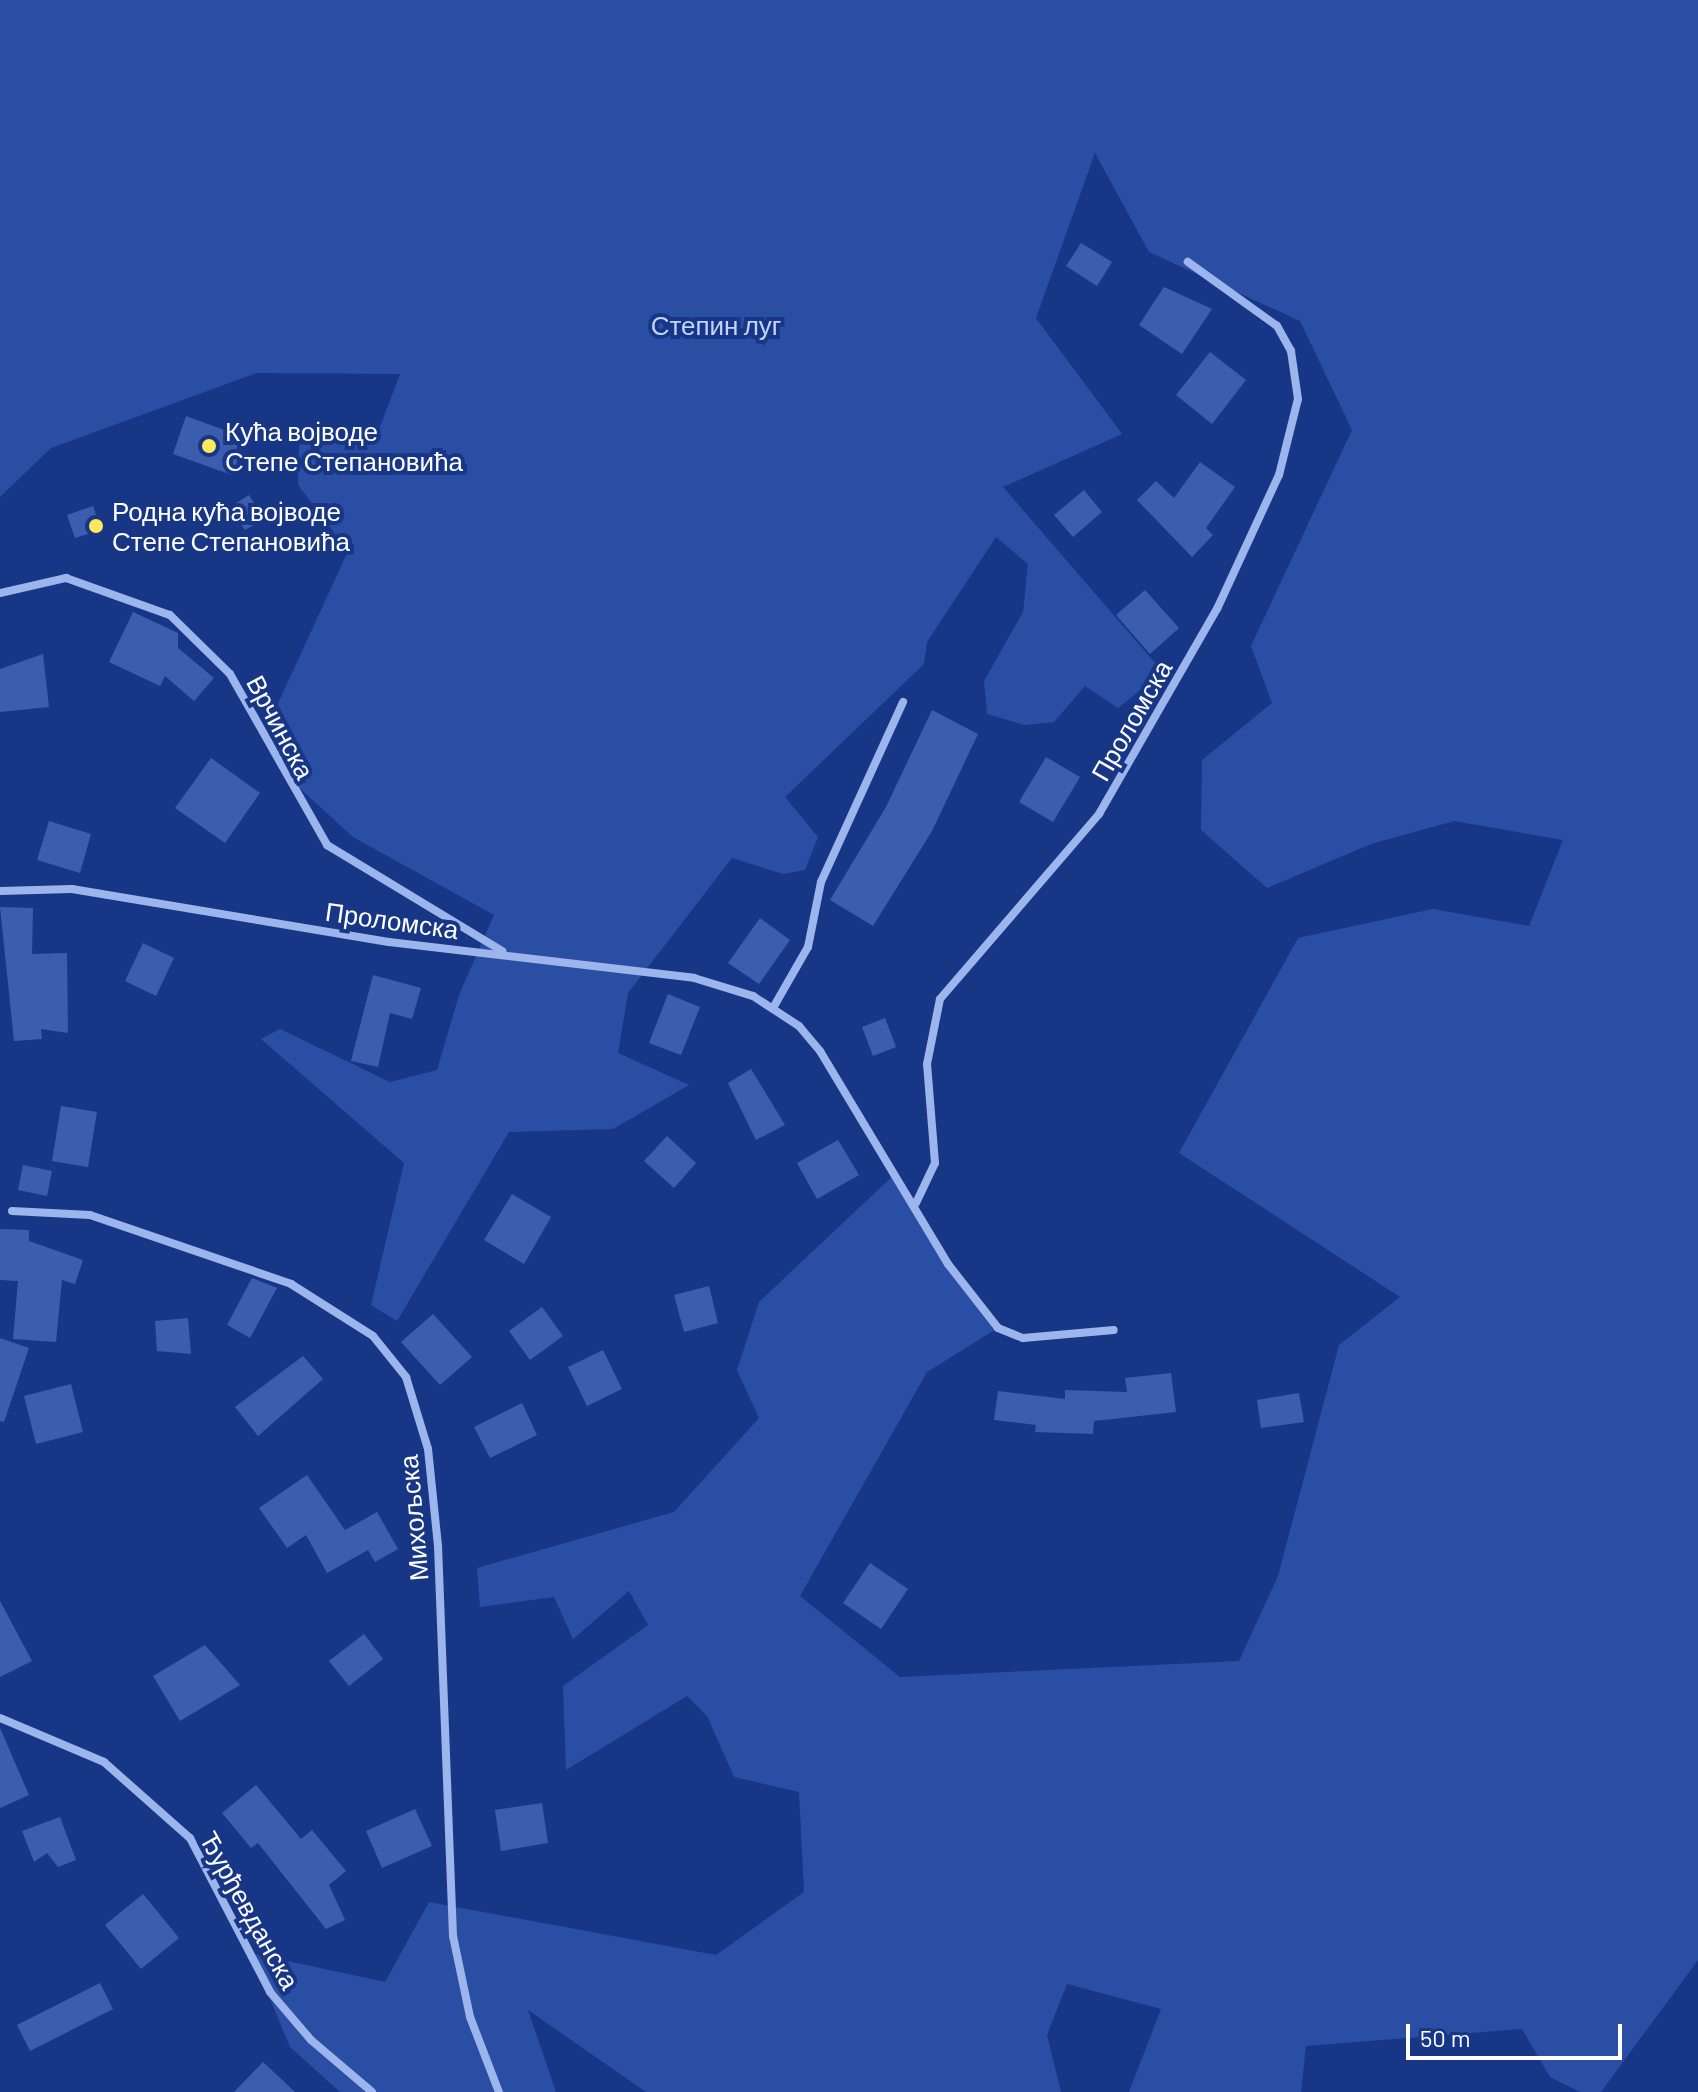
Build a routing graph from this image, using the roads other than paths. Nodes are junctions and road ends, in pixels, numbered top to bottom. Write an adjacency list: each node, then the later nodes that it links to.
1 (1188, 262): 7 (street, Проломска)
2 (0, 593): 5 (street, Врчинска)
3 (903, 702): 6 (street)
4 (0, 891): 5 (street, Проломска)
5 (506, 954): 6 (street, Проломска)
6 (773, 1008): 7 (street, Проломска)
7 (916, 1203): 9 (street, Проломска)
8 (12, 1211): 12 (street, Михољска)
9 (1114, 1330)
10 (0, 1718): 11 (street, Ђурђевданска)
11 (372, 2092)
12 (499, 2092)

